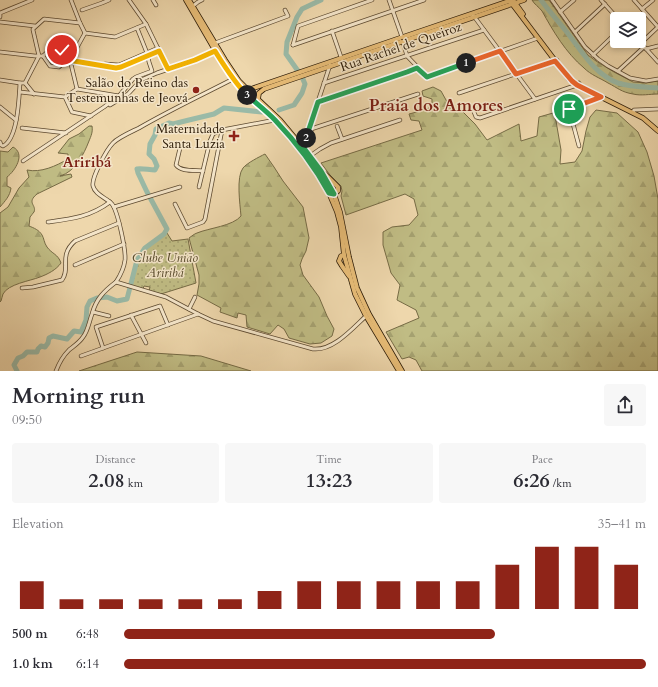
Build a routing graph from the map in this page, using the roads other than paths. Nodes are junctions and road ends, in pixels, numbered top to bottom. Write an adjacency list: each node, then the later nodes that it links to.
1 (32, 0): 29 (street)
2 (71, 0): 31 (street)
3 (109, 0): 23 (street)
4 (129, 0): 32 (street)
5 (153, 0): 20 (street)
6 (186, 0): 50 (main road)
7 (189, 0): 21 (main road)
8 (200, 0): 21 (street)
9 (372, 0): 37 (street)
10 (389, 0): 25 (street)
11 (424, 0): 25 (street)
12 (524, 0): 18 (main road)
13 (552, 0): 26 (street)
14 (574, 0): 26 (street)
15 (601, 0): 19 (street)
16 (634, 0): 22 (street)
17 (653, 0): 22 (street)
18 (512, 1): 28 (main road); 41 (main road)
19 (605, 4): 27 (street); 38 (street)
20 (156, 5)
21 (192, 6): 44 (main road)
22 (642, 9): 34 (street)
23 (82, 10)
24 (285, 10): 44 (street)
25 (392, 11): 37 (street); 43 (street)
26 (560, 12): 38 (street)
27 (612, 12)
28 (473, 15): 36 (street); 43 (main road)
29 (0, 17)
30 (0, 22): 33 (street)
31 (80, 23): 33 (street); 39 (street)
32 (146, 24): 35 (street); 48 (street)
33 (35, 26): 54 (street)
34 (658, 27): 40 (street)
35 (137, 28): 39 (street); 52 (street)
36 (484, 30): 51 (street); 55 (street, Rua Rachel de Queiroz)
37 (332, 32): 57 (street)
38 (574, 32): 53 (street)
39 (85, 33): 56 (street)
40 (646, 37)
41 (539, 38): 51 (street); 58 (main road)
42 (610, 39): 53 (street)
43 (402, 40): 55 (street); 57 (main road)
44 (215, 43): 74 (main road)
45 (658, 46): 47 (street)
46 (645, 48): 59 (street); 63 (street)
47 (646, 48)
48 (159, 50): 52 (street); 62 (street)
49 (0, 51): 54 (street)
50 (215, 51): 62 (street); 65 (main road)
51 (500, 51): 61 (street); 64 (street)
52 (148, 55): 56 (street); 79 (street)
53 (593, 55): 63 (street)
54 (40, 56): 56 (street); 56 (street); 69 (street)
55 (407, 56): 61 (street); 70 (street, Rua Rachel de Queiroz)
56 (70, 60): 73 (street)
57 (342, 60): 60 (main road)
58 (556, 60): 64 (street); 71 (main road)
59 (658, 62)
60 (330, 64): 70 (street); 72 (main road)
61 (417, 68): 84 (street)
62 (168, 69): 85 (street)
63 (618, 71): 66 (street)
64 (516, 74): 76 (street); 83 (street)
65 (233, 79): 89 (main road); 113 (street)
66 (658, 79)
67 (0, 80): 68 (street)
68 (20, 83): 69 (street); 75 (street)
69 (25, 83): 77 (street)
70 (324, 83): 84 (street)
71 (578, 84): 80 (main road); 83 (street)
72 (263, 87): 74 (main road); 82 (main road)
73 (77, 89): 79 (street); 81 (street)
74 (248, 90): 82 (main road)
75 (20, 92): 77 (street); 92 (street)
76 (459, 93)
77 (34, 94): 81 (street)
78 (418, 94): 99 (street)
79 (119, 96): 91 (street)
80 (602, 96): 88 (main road); 104 (street)
81 (65, 97): 91 (street)
82 (258, 99): 89 (main road)
83 (535, 99): 90 (street)
84 (318, 102): 99 (street)
85 (110, 105)
86 (0, 107): 92 (street)
87 (658, 109): 88 (street)
88 (634, 111): 96 (main road); 100 (main road)
89 (269, 112): 93 (main road); 105 (main road)
90 (474, 112)
91 (91, 116): 101 (street)
92 (16, 120): 103 (street)
93 (275, 120): 98 (street); 112 (main road)
94 (400, 120): 102 (street)
95 (337, 126): 102 (street)
96 (658, 127)
97 (22, 128): 101 (street)
98 (222, 130): 109 (street); 114 (street)
99 (308, 130): 105 (street)
100 (658, 131)
101 (66, 133): 108 (street)
102 (342, 139): 107 (street)
103 (0, 142)
104 (579, 146)
105 (303, 147): 107 (main road)
106 (180, 148): 109 (street)
107 (310, 156): 112 (main road)
108 (23, 161)
109 (203, 171): 111 (street)
110 (180, 187): 115 (street)
111 (199, 187)
112 (331, 194): 119 (main road); 120 (main road)
113 (110, 202): 115 (street); 116 (street)
114 (175, 204)
115 (114, 207): 117 (street)
116 (48, 222)
117 (119, 223): 118 (street); 123 (street)
118 (124, 244): 121 (street); 122 (street)
119 (344, 255): 120 (main road); 130 (main road)
120 (349, 257): 138 (main road)
121 (75, 266)
122 (116, 282): 125 (street); 126 (street)
123 (22, 288)
124 (195, 296): 125 (street)
125 (189, 309): 127 (street)
126 (92, 312): 129 (street); 136 (street)
127 (198, 314): 130 (street); 131 (street)
128 (131, 315): 131 (street); 132 (street); 134 (street)
129 (109, 316)
130 (366, 316): 137 (main road)
131 (168, 325): 132 (street)
132 (141, 335): 133 (street); 134 (street)
133 (146, 343)
134 (103, 348): 135 (street)
135 (80, 356)
136 (56, 371)
137 (398, 371)
138 (402, 371)

